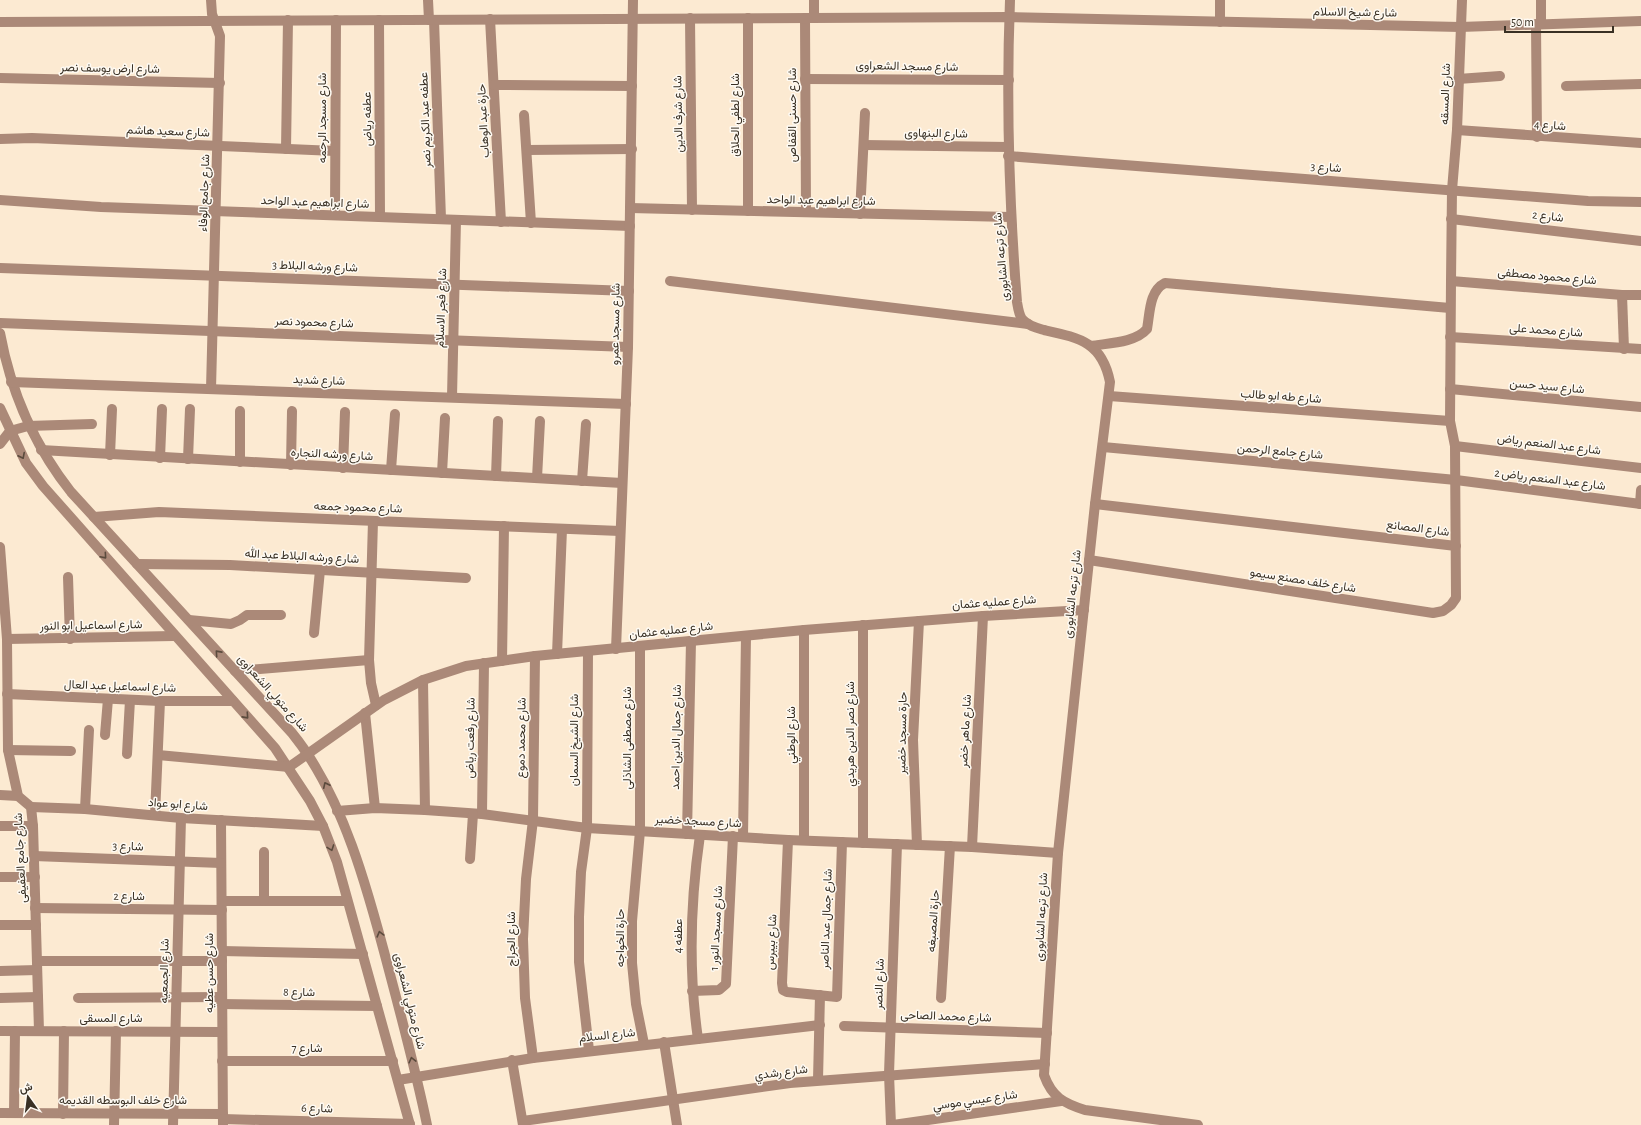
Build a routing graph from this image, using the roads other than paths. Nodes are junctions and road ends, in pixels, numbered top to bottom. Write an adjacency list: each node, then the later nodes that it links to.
1 (210, 0): 19 (street, شارع جامع الوفاء)
2 (428, 0): 18 (street, عطفه عبد الكريم نصر)
3 (632, 0): 14 (street, شارع مسجد عمرو)
4 (814, 0): 12 (street, شارع حسنى القفاص)
5 (1010, 0): 9 (street, شارع ترعه الشابورى)
6 (1220, 0): 22 (street)
7 (1462, 0): 24 (street, شارع المسقه)
8 (1541, 0): 23 (street)
9 (1009, 17): 12 (street); 22 (street, شارع شيخ الاسلام); 29 (street, شارع ترعه الشابورى)
10 (690, 18): 11 (street); 14 (street); 52 (street, شارع شرف الدين)
11 (748, 18): 12 (street); 54 (street, شارع لطفي الحلاق)
12 (809, 18): 27 (street, شارع حسنى القفاص)
13 (490, 19): 14 (street); 18 (street); 32 (street, حارة عبد الوهاب)
14 (632, 19): 33 (street, شارع مسجد عمرو)
15 (288, 20): 16 (street); 19 (street); 43 (street)
16 (336, 20): 17 (street); 46 (street, شارع مسجد الرحمه)
17 (379, 20): 18 (street); 58 (street, عطفه رياض)
18 (431, 20): 60 (street, عطفه عبد الكريم نصر)
19 (214, 21): 21 (street); 30 (street, شارع جامع الوفاء)
20 (1641, 21): 23 (street, شارع شيخ الاسلام)
21 (0, 22)
22 (1220, 22): 24 (street, شارع شيخ الاسلام)
23 (1538, 24): 24 (street, شارع شيخ الاسلام); 38 (street)
24 (1460, 27): 28 (street, شارع المسقه)
25 (1500, 76): 28 (street)
26 (0, 78): 30 (street, شارع ارض يوسف نصر)
27 (805, 78): 29 (street, شارع مسجد الشعراوى); 55 (street, شارع حسنى القفاص)
28 (1458, 79): 37 (street, شارع المسقه)
29 (1008, 80): 47 (street, شارع ترعه الشابورى)
30 (220, 83): 42 (street, شارع جامع الوفاء)
31 (1641, 84): 34 (street)
32 (494, 85): 33 (street); 63 (street, حارة عبد الوهاب)
33 (632, 86): 44 (street, شارع مسجد عمرو)
34 (1566, 86)
35 (865, 113): 41 (street)
36 (524, 115): 45 (street)
37 (1457, 130): 38 (street, شارع 4); 48 (street, شارع المسقه)
38 (1537, 137): 40 (street, شارع 4)
39 (0, 139): 42 (street, شارع سعيد هاشم)
40 (1641, 143)
41 (864, 144): 47 (street, شارع البنهاوى); 56 (street)
42 (218, 146): 43 (street, شارع سعيد هاشم); 53 (street, شارع جامع الوفاء)
43 (286, 149): 46 (street, شارع سعيد هاشم)
44 (632, 149): 45 (street); 51 (street, شارع مسجد عمرو)
45 (527, 150): 64 (street)
46 (335, 151): 57 (street, شارع مسجد الرحمه)
47 (1008, 152): 48 (street, شارع 3); 59 (street, شارع ترعه الشابورى)
48 (1452, 190): 50 (street, شارع 3); 61 (street, شارع المصانع)
49 (0, 200): 53 (street, شارع ابراهيم عبد الواحد)
50 (1641, 202)
51 (630, 208): 52 (street, شارع ابراهيم عبد الواحد); 65 (street, شارع مسجد عمرو)
52 (692, 210): 54 (street, شارع ابراهيم عبد الواحد)
53 (216, 211): 57 (street, شارع ابراهيم عبد الواحد); 68 (street, شارع جامع الوفاء)
54 (748, 211): 55 (street, شارع ابراهيم عبد الواحد)
55 (806, 212): 56 (street, شارع ابراهيم عبد الواحد)
56 (860, 214): 59 (street, شارع ابراهيم عبد الواحد)
57 (334, 215): 58 (street, شارع ابراهيم عبد الواحد)
58 (380, 217): 60 (street, شارع ابراهيم عبد الواحد)
59 (1010, 217): 77 (street, شارع ترعه الشابورى)
60 (441, 219): 62 (street, شارع ابراهيم عبد الواحد)
61 (1451, 219): 66 (street, شارع 2); 70 (street, شارع المصانع)
62 (456, 220): 63 (street, شارع ابراهيم عبد الواحد); 71 (street, شارع فجر الاسلام)
63 (502, 222): 64 (street, شارع ابراهيم عبد الواحد)
64 (531, 223): 65 (street, شارع ابراهيم عبد الواحد)
65 (630, 226): 72 (street, شارع مسجد عمرو)
66 (1641, 241)
67 (0, 268): 68 (street, شارع ورشه البلاط 3)
68 (214, 275): 71 (street, شارع ورشه البلاط 3); 78 (street, شارع جامع الوفاء)
69 (670, 281): 77 (street)
70 (1451, 281): 73 (street, شارع محمود مصطفى); 75 (street, شارع المصانع)
71 (455, 285): 72 (street, شارع ورشه البلاط 3); 81 (street, شارع فجر الاسلام)
72 (629, 291): 83 (street, شارع مسجد عمرو)
73 (1622, 295): 74 (street, شارع محمود مصطفى); 84 (street)
74 (1641, 295)
75 (1450, 308): 80 (street, شارع المصانع); 82 (street)
76 (0, 323): 78 (street, شارع محمود نصر)
77 (1028, 324): 82 (street, شارع ترعه الشابورى)
78 (212, 331): 81 (street, شارع محمود نصر); 87 (street, شارع جامع الوفاء)
79 (0, 333): 86 (street, شارع متولي الشعراوى)
80 (1450, 337): 84 (street, شارع محمد على); 88 (street, شارع المصانع)
81 (453, 340): 83 (street, شارع محمود نصر); 90 (street, شارع فجر الاسلام)
82 (1091, 346): 89 (street, شارع ترعه الشابورى)
83 (628, 347): 91 (street, شارع مسجد عمرو)
84 (1624, 349): 85 (street, شارع محمد على)
85 (1641, 349)
86 (11, 382): 87 (street, شارع شديد); 107 (street, شارع متولي الشعراوى)
87 (211, 389): 90 (street, شارع شديد)
88 (1450, 390): 92 (street, شارع سيد حسن); 104 (street, شارع المصانع)
89 (1109, 396): 104 (street, شارع طه ابو طالب); 111 (street, شارع ترعه الشابورى)
90 (452, 397): 91 (street, شارع شديد)
91 (626, 404): 126 (street, شارع مسجد عمرو)
92 (1641, 407)
93 (0, 408): 108 (street)
94 (112, 409): 113 (street)
95 (162, 409): 114 (street)
96 (190, 409): 115 (street)
97 (240, 411): 116 (street)
98 (292, 411): 117 (street)
99 (345, 412): 118 (street)
100 (395, 414): 120 (street)
101 (445, 418): 121 (street)
102 (498, 421): 122 (street)
103 (540, 421): 123 (street)
104 (1450, 421): 110 (street, شارع المصانع)
105 (92, 424): 107 (street)
106 (586, 424): 125 (street)
107 (28, 426): 108 (street); 112 (street, شارع متولي الشعراوى)
108 (10, 431): 109 (street); 151 (street, one-way to 151)
109 (0, 444)
110 (1455, 446): 119 (street, شارع عبد المنعم رياض); 124 (street, شارع المصانع)
111 (1102, 447): 124 (street, شارع جامع الرحمن); 128 (street, شارع ترعه الشابورى)
112 (41, 450): 113 (street, شارع ورشه النجاره); 130 (street, شارع متولي الشعراوى)
113 (110, 455): 114 (street, شارع ورشه النجاره)
114 (160, 458): 115 (street, شارع ورشه النجاره)
115 (188, 459): 116 (street, شارع ورشه النجاره)
116 (240, 462): 117 (street, شارع ورشه النجاره)
117 (291, 465): 118 (street, شارع ورشه النجاره)
118 (343, 468): 120 (street, شارع ورشه النجاره)
119 (1641, 468)
120 (391, 470): 121 (street, شارع ورشه النجاره)
121 (442, 473): 122 (street, شارع ورشه النجاره)
122 (496, 476): 123 (street, شارع ورشه النجاره)
123 (537, 478): 125 (street, شارع ورشه النجاره)
124 (1456, 480): 129 (street, شارع عبد المنعم رياض 2); 136 (street, شارع المصانع)
125 (582, 481): 126 (street, شارع ورشه النجاره)
126 (622, 483): 134 (street, شارع مسجد عمرو)
127 (1641, 490): 129 (street)
128 (1095, 504): 136 (street, شارع المصانع); 137 (street, شارع ترعه الشابورى)
129 (1641, 504)
130 (94, 517): 131 (street, شارع محمود جمعه); 138 (street, شارع متولي الشعراوى)
131 (373, 521): 132 (street, شارع محمود جمعه); 140 (street)
132 (504, 526): 133 (street, شارع محمود جمعه); 162 (street)
133 (562, 529): 134 (street, شارع محمود جمعه); 159 (street)
134 (620, 531): 157 (street, شارع مسجد عمرو)
135 (0, 546): 153 (street, شارع جامع العفيفى)
136 (1456, 546): 137 (street, شارع خلف مصنع سيمو)
137 (1089, 560): 143 (street, شارع ترعه الشابورى)
138 (137, 564): 139 (street, شارع ورشه البلاط عبد الله); 146 (street, شارع متولي الشعراوى)
139 (320, 570): 140 (street, شارع ورشه البلاط عبد الله); 150 (street)
140 (372, 573): 142 (street, شارع ورشه البلاط عبد الله); 161 (street)
141 (68, 577): 154 (street)
142 (466, 578)
143 (1084, 610): 145 (street, شارع عمليه عثمان); 212 (street, شارع ترعه الشابورى)
144 (281, 614): 146 (street)
145 (983, 616): 147 (street, شارع عمليه عثمان); 210 (street, شارع ماهر خضر)
146 (189, 620): 164 (street, شارع متولي الشعراوى, one-way to 146)
147 (918, 621): 148 (street, شارع عمليه عثمان); 208 (street, حارة مسجد خضير)
148 (863, 625): 149 (street, شارع عمليه عثمان); 206 (street, شارع نصر الدين هريدي)
149 (804, 630): 152 (street, شارع عمليه عثمان); 204 (street, شارع الوطني)
150 (314, 633)
151 (174, 636): 154 (street, شارع اسماعيل ابو النور); 170 (street)
152 (746, 636): 155 (street, شارع عمليه عثمان); 202 (street)
153 (7, 639): 154 (street, شارع اسماعيل ابو النور); 166 (street, شارع جامع العفيفى)
154 (70, 639)
155 (691, 641): 156 (street, شارع عمليه عثمان); 199 (street, شارع جمال الدين احمد)
156 (640, 646): 157 (street, شارع عمليه عثمان); 198 (street, شارع مصطفى الشاذلى)
157 (616, 649): 158 (street, شارع عمليه عثمان)
158 (588, 651): 159 (street, شارع عمليه عثمان); 197 (street, شارع الشيخ السمان)
159 (557, 654): 160 (street, شارع عمليه عثمان)
160 (535, 656): 162 (street, شارع عمليه عثمان); 193 (street, شارع محمد دموع)
161 (369, 660): 164 (street); 171 (street)
162 (502, 661): 163 (street, شارع عمليه عثمان)
163 (484, 663): 165 (street, شارع عمليه عثمان); 189 (street, شارع رفعت رياض)
164 (235, 671): 178 (street, شارع متولي الشعراوى)
165 (423, 680): 171 (street, شارع عمليه عثمان); 187 (street)
166 (7, 694): 167 (street, شارع اسماعيل عبد العال); 173 (street, شارع جامع العفيفى)
167 (108, 699): 168 (street, شارع اسماعيل عبد العال); 175 (street)
168 (130, 700): 169 (street, شارع اسماعيل عبد العال); 179 (street)
169 (160, 701): 170 (street, شارع اسماعيل عبد العال); 180 (street)
170 (233, 701): 181 (street, one-way to 181)
171 (376, 706): 172 (street, شارع عمليه عثمان)
172 (365, 713): 178 (street, شارع عمليه عثمان); 185 (street)
173 (4, 716): 176 (street, شارع جامع العفيفى)
174 (89, 730): 186 (street)
175 (105, 736)
176 (8, 750): 177 (street); 183 (street, شارع جامع العفيفى)
177 (71, 751)
178 (308, 753): 181 (street, شارع عمليه عثمان); 188 (street, شارع متولي الشعراوى, one-way to 178)
179 (127, 754)
180 (158, 755): 181 (street); 190 (street)
181 (289, 767): 196 (street)
182 (0, 795): 183 (street)
183 (18, 796): 184 (street, شارع جامع العفيفى)
184 (31, 807): 186 (street, شارع ابو عواد); 195 (street, شارع جامع العفيفى)
185 (375, 808): 187 (street, شارع مسجد خضير); 188 (street, شارع مسجد خضير)
186 (85, 809): 190 (street, شارع ابو عواد)
187 (425, 810): 189 (street, شارع مسجد خضير)
188 (337, 811): 262 (street, شارع متولي الشعراوى, one-way to 188)
189 (477, 814): 193 (street, شارع مسجد خضير); 214 (street, شارع رفعت رياض)
190 (155, 815): 191 (street, شارع ابو عواد)
191 (181, 818): 192 (street, شارع ابو عواد); 215 (street, شارع الجمعيه)
192 (221, 820): 196 (street, شارع ابو عواد); 216 (street, شارع حسن عطيه)
193 (533, 820): 197 (street, شارع مسجد خضير); 256 (street, شارع الجراج)
194 (0, 826): 195 (street)
195 (33, 826): 213 (street, شارع جامع العفيفى)
196 (323, 826): 220 (street, one-way to 220)
197 (587, 828): 198 (street, شارع مسجد خضير); 255 (street, شارع الشيخ السمان)
198 (640, 831): 199 (street, شارع مسجد خضير); 254 (street, حارة الخواجه)
199 (688, 834): 200 (street, شارع مسجد خضير)
200 (700, 835): 201 (street, شارع مسجد خضير); 231 (street, عطفه 4)
201 (733, 836): 202 (street, شارع مسجد خضير); 231 (street, شارع مسجد النور 1)
202 (743, 837): 203 (street, شارع مسجد خضير)
203 (788, 840): 204 (street, شارع مسجد خضير); 232 (street, شارع بيبرس)
204 (804, 840): 205 (street, شارع مسجد خضير)
205 (842, 842): 206 (street, شارع مسجد خضير); 233 (street, شارع جمال عبد الناصر)
206 (863, 843): 207 (street, شارع مسجد خضير)
207 (897, 844): 208 (street, شارع مسجد خضير); 243 (street, شارع النصر)
208 (917, 845): 209 (street, شارع مسجد خضير)
209 (950, 846): 210 (street, شارع مسجد خضير); 238 (street, حارة المصبغه)
210 (972, 847): 212 (street, شارع مسجد خضير)
211 (264, 852): 219 (street)
212 (1058, 853): 251 (street, شارع ترعه الشابورى)
213 (34, 856): 215 (street, شارع 3); 217 (street, شارع جامع العفيفى)
214 (470, 859)
215 (180, 861): 216 (street, شارع 3); 223 (street, شارع الجمعيه)
216 (221, 863): 221 (street, شارع حسن عطيه)
217 (35, 877): 218 (street); 222 (street, شارع جامع العفيفى)
218 (0, 878)
219 (264, 901): 220 (street, شارع 2); 221 (street, شارع 2)
220 (348, 901): 226 (street)
221 (222, 905): 223 (street, شارع 2); 227 (street, شارع حسن عطيه)
222 (35, 908): 223 (street, شارع 2); 225 (street, شارع جامع العفيفى)
223 (178, 910): 228 (street, شارع الجمعيه)
224 (0, 925): 225 (street)
225 (36, 925): 229 (street, شارع جامع العفيفى)
226 (363, 954): 227 (street); 240 (street)
227 (222, 956): 228 (street); 239 (street, شارع حسن عطيه)
228 (177, 961): 229 (street); 235 (street, شارع الجمعيه)
229 (37, 966): 230 (street); 234 (street, شارع جامع العفيفى)
230 (0, 971)
231 (692, 991): 252 (street, عطفه 4)
232 (820, 995): 233 (street, شارع بيبرس); 241 (street)
233 (837, 996)
234 (38, 997): 236 (street); 246 (street, شارع جامع العفيفى)
235 (176, 997): 237 (street, شارع 8); 239 (street, شارع 8); 248 (street, شارع الجمعيه)
236 (0, 998)
237 (78, 998)
238 (941, 998)
239 (221, 1000): 240 (street, شارع 8); 250 (street, شارع حسن عطيه)
240 (377, 1006): 259 (street)
241 (820, 1025): 252 (street, شارع السلام); 264 (street)
242 (844, 1026): 243 (street, شارع محمد الصاحى)
243 (890, 1028): 251 (street, شارع محمد الصاحى); 261 (street, شارع النصر)
244 (0, 1031): 245 (street, شارع المسقى)
245 (15, 1031): 246 (street, شارع المسقى); 268 (street)
246 (39, 1031): 247 (street, شارع المسقى)
247 (64, 1031): 249 (street, شارع المسقى); 271 (street)
248 (175, 1031): 249 (street, شارع المسقى); 250 (street, شارع المسقى); 270 (street, شارع الجمعيه)
249 (116, 1032): 269 (street)
250 (222, 1032): 258 (street, شارع حسن عطيه)
251 (1047, 1033): 260 (street, شارع ترعه الشابورى)
252 (698, 1038): 253 (street, شارع السلام)
253 (664, 1042): 254 (street, شارع السلام); 265 (street)
254 (644, 1044): 255 (street, شارع السلام)
255 (589, 1050): 256 (street, شارع السلام)
256 (533, 1058): 257 (street, شارع السلام)
257 (512, 1060): 262 (street, شارع السلام); 273 (street)
258 (222, 1061): 259 (street, شارع 7); 272 (street, شارع حسن عطيه)
259 (393, 1061): 263 (street)
260 (1045, 1064): 261 (street, شارع رشدي); 266 (street, شارع ترعه الشابورى)
261 (889, 1074): 264 (street, شارع رشدي); 280 (street, شارع النصر)
262 (416, 1077): 263 (street, شارع السلام); 278 (street, شارع متولي الشعراوى)
263 (398, 1080): 275 (street)
264 (818, 1080): 265 (street, شارع رشدي)
265 (673, 1099): 273 (street, شارع رشدي); 279 (street)
266 (1062, 1101): 280 (street, شارع عيسي موسي); 281 (street, شارع ترعه الشابورى)
267 (0, 1113): 268 (street, شارع خلف البوسطه القديمه)
268 (14, 1113): 271 (street, شارع خلف البوسطه القديمه)
269 (114, 1113): 270 (street, شارع خلف البوسطه القديمه); 271 (street, شارع خلف البوسطه القديمه); 276 (street)
270 (173, 1113): 272 (street, شارع خلف البوسطه القديمه); 277 (street, شارع الجمعيه)
271 (63, 1114)
272 (223, 1119): 274 (street, شارع 6)
273 (523, 1123)
274 (381, 1124): 275 (street, شارع 6)
275 (410, 1124)
276 (114, 1125)
277 (173, 1125)
278 (427, 1125)
279 (677, 1125)
280 (892, 1125)
281 (1198, 1125)

